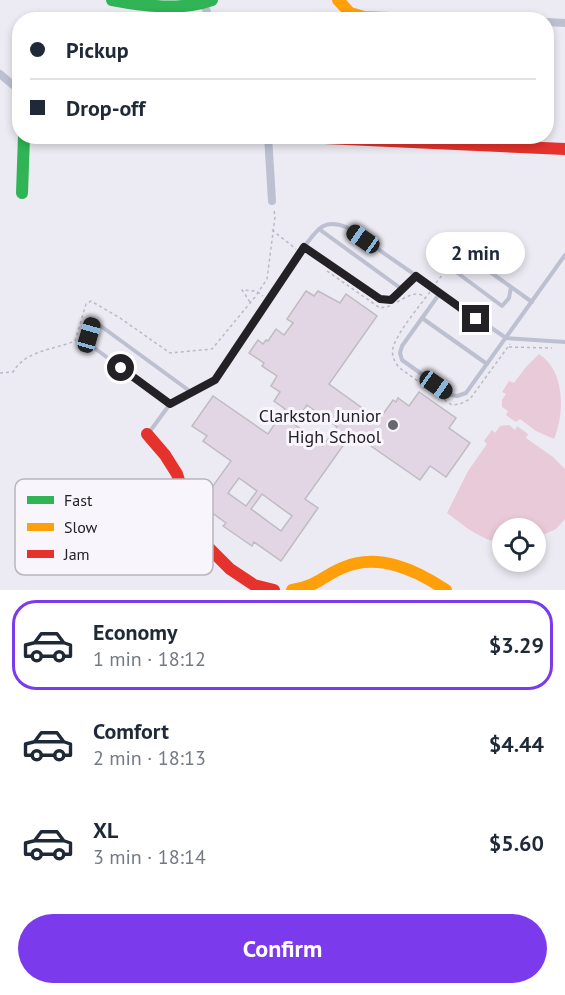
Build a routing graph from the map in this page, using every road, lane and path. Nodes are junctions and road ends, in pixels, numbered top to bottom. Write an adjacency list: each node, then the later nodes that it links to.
1 (112, 0): 3 (street)
2 (338, 0): 4 (street)
3 (208, 2)
4 (349, 12)
5 (0, 74): 6 (street)
6 (12, 84)
7 (24, 144): 11 (street)
8 (268, 144): 12 (street)
9 (474, 144): 10 (street)
10 (565, 149)
11 (22, 193)
12 (272, 201): 21 (path)
13 (319, 229): 14 (lane); 17 (lane); 20 (lane)
14 (304, 247): 20 (lane); 23 (lane)
15 (565, 255): 24 (lane)
16 (448, 267): 18 (lane); 18 (lane); 19 (path)
17 (416, 276): 19 (lane); 20 (lane)
18 (511, 287): 24 (lane)
19 (433, 288): 22 (lane); 30 (path)
20 (403, 290)
21 (258, 292): 23 (path); 25 (path); 25 (path)
22 (440, 293): 26 (lane); 27 (lane)
23 (268, 300): 34 (lane)
24 (532, 302): 27 (lane)
25 (250, 303): 33 (path)
26 (422, 318): 32 (lane); 32 (lane)
27 (506, 338): 28 (lane); 32 (lane)
28 (512, 340): 29 (lane); 30 (path)
29 (565, 342)
30 (508, 347): 31 (path)
31 (555, 348)
32 (487, 364)
33 (0, 373)
34 (191, 392): 35 (lane); 35 (lane)
35 (170, 404): 36 (lane)
36 (147, 434): 37 (street)
37 (179, 479)
38 (213, 552): 39 (street)
39 (274, 590)
40 (292, 590): 41 (street)
41 (446, 590)

